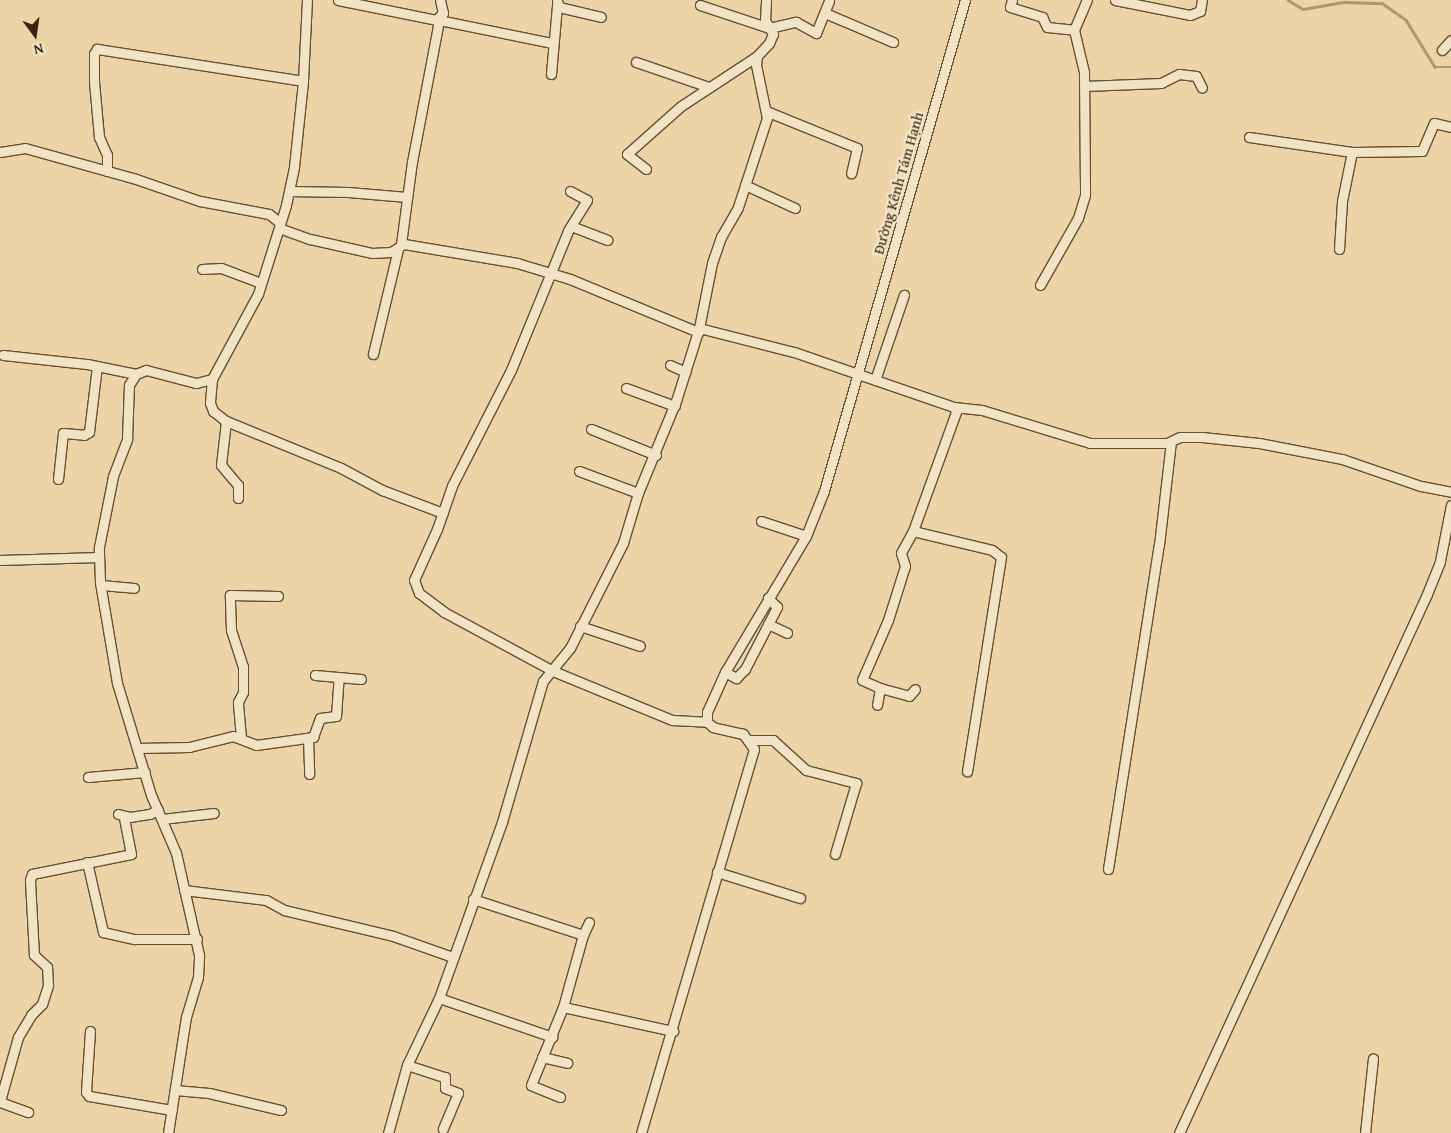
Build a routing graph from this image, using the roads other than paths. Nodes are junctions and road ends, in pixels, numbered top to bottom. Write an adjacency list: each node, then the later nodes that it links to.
1 (307, 0): 25 (street)
2 (338, 0): 15 (street)
3 (440, 0): 15 (street)
4 (766, 0): 16 (street)
5 (829, 0): 13 (street)
6 (965, 0): 59 (street, Đường Kênh Tám Hạnh)
7 (1012, 0): 17 (street)
8 (1087, 0): 17 (street)
9 (1115, 0): 10 (street)
10 (1202, 0)
11 (557, 2): 14 (street); 20 (street)
12 (700, 5): 16 (street)
13 (825, 14): 16 (street); 19 (street)
14 (601, 17)
15 (439, 20): 20 (street); 40 (street)
16 (769, 28): 22 (street)
17 (1074, 30): 26 (street)
18 (1451, 40): 21 (street)
19 (893, 42)
20 (552, 43): 24 (street)
21 (1442, 50)
22 (757, 56): 27 (street); 29 (street)
23 (636, 62): 27 (street)
24 (551, 74)
25 (303, 81): 35 (street); 38 (street)
26 (1084, 86): 28 (street); 50 (street)
27 (709, 88): 34 (street)
28 (1202, 88)
29 (766, 111): 36 (street); 37 (street)
30 (1451, 127): 33 (street)
31 (1249, 138): 33 (street)
32 (0, 152): 35 (street)
33 (1352, 152): 46 (street)
34 (646, 170)
35 (107, 171): 42 (street)
36 (851, 173)
37 (745, 185): 41 (street); 52 (street)
38 (289, 191): 40 (street); 42 (street)
39 (570, 191): 43 (street)
40 (407, 197): 45 (street)
41 (795, 208)
42 (280, 226): 45 (street); 49 (street)
43 (571, 226): 44 (street); 48 (street)
44 (607, 240)
45 (399, 246): 48 (street); 53 (street)
46 (1339, 249)
47 (202, 269): 49 (street)
48 (550, 273): 52 (street); 75 (street)
49 (261, 283): 60 (street)
50 (1040, 285)
51 (904, 295): 61 (street)
52 (698, 330): 57 (street); 59 (street)
53 (373, 354)
54 (3, 355): 56 (street)
55 (670, 365): 57 (street)
56 (97, 366): 58 (street); 70 (street)
57 (686, 372): 63 (street)
58 (136, 374): 60 (street); 79 (street)
59 (858, 375): 61 (street); 78 (street, Đường Kênh Tám Hạnh)
60 (212, 379): 65 (street)
61 (875, 380): 64 (street)
62 (626, 388): 63 (street)
63 (675, 406): 68 (street)
64 (954, 407): 67 (street); 77 (street)
65 (226, 421): 73 (street); 75 (street)
66 (591, 429): 68 (street)
67 (1170, 442): 71 (street); 111 (street)
68 (656, 455): 72 (street)
69 (579, 471): 72 (street)
70 (58, 479)
71 (1451, 492)
72 (638, 493): 86 (street)
73 (238, 498)
74 (1451, 505): 139 (street)
75 (442, 513): 89 (street)
76 (761, 521): 78 (street)
77 (913, 531): 94 (street); 102 (street)
78 (806, 536): 84 (street, Đường Kênh Tám Hạnh)
79 (99, 557): 80 (street); 81 (street)
80 (0, 560)
81 (101, 586): 82 (street); 101 (street)
82 (134, 588)
83 (278, 596): 98 (street)
84 (768, 598): 85 (street); 90 (street, Đường Kênh Tám Hạnh)
85 (768, 624): 87 (street); 90 (street)
86 (580, 626): 88 (street); 89 (street)
87 (787, 633)
88 (640, 646)
89 (553, 671): 97 (street); 115 (street)
90 (725, 672): 97 (street, Đường Kênh Tám Hạnh)
91 (315, 675): 92 (street)
92 (339, 678): 93 (street); 99 (street)
93 (360, 679)
94 (880, 688): 95 (street); 96 (street)
95 (915, 689)
96 (877, 705)
97 (707, 722): 100 (street)
98 (241, 738): 99 (street); 101 (street)
99 (308, 738): 104 (street)
100 (750, 740): 109 (street); 112 (street)
101 (138, 748): 103 (street)
102 (967, 771)
103 (145, 772): 105 (street); 106 (street)
104 (309, 774)
105 (88, 777)
106 (158, 809): 108 (street); 110 (street)
107 (214, 812): 108 (street)
108 (162, 818): 113 (street)
109 (835, 854)
110 (87, 862): 118 (street); 131 (street)
111 (1108, 869)
112 (718, 872): 114 (street); 123 (street)
113 (184, 890): 118 (street); 119 (street)
114 (800, 898)
115 (473, 899): 117 (street); 119 (street)
116 (589, 922): 117 (street)
117 (583, 935): 121 (street)
118 (197, 938): 129 (street)
119 (453, 957): 120 (street)
120 (439, 998): 124 (street); 128 (street)
121 (563, 1007): 123 (street); 124 (street)
122 (90, 1031): 132 (street)
123 (672, 1031): 138 (street)
124 (552, 1037): 125 (street)
125 (542, 1057): 127 (street); 130 (street)
126 (1372, 1058): 140 (street)
127 (567, 1063)
128 (407, 1065): 135 (street); 137 (street)
129 (175, 1090): 132 (street); 133 (street)
130 (560, 1097)
131 (0, 1102): 134 (street)
132 (172, 1110): 136 (street)
133 (281, 1110)
134 (28, 1112)
135 (442, 1129)
136 (168, 1133)
137 (388, 1133)
138 (642, 1133)
139 (1179, 1133)
140 (1365, 1133)

